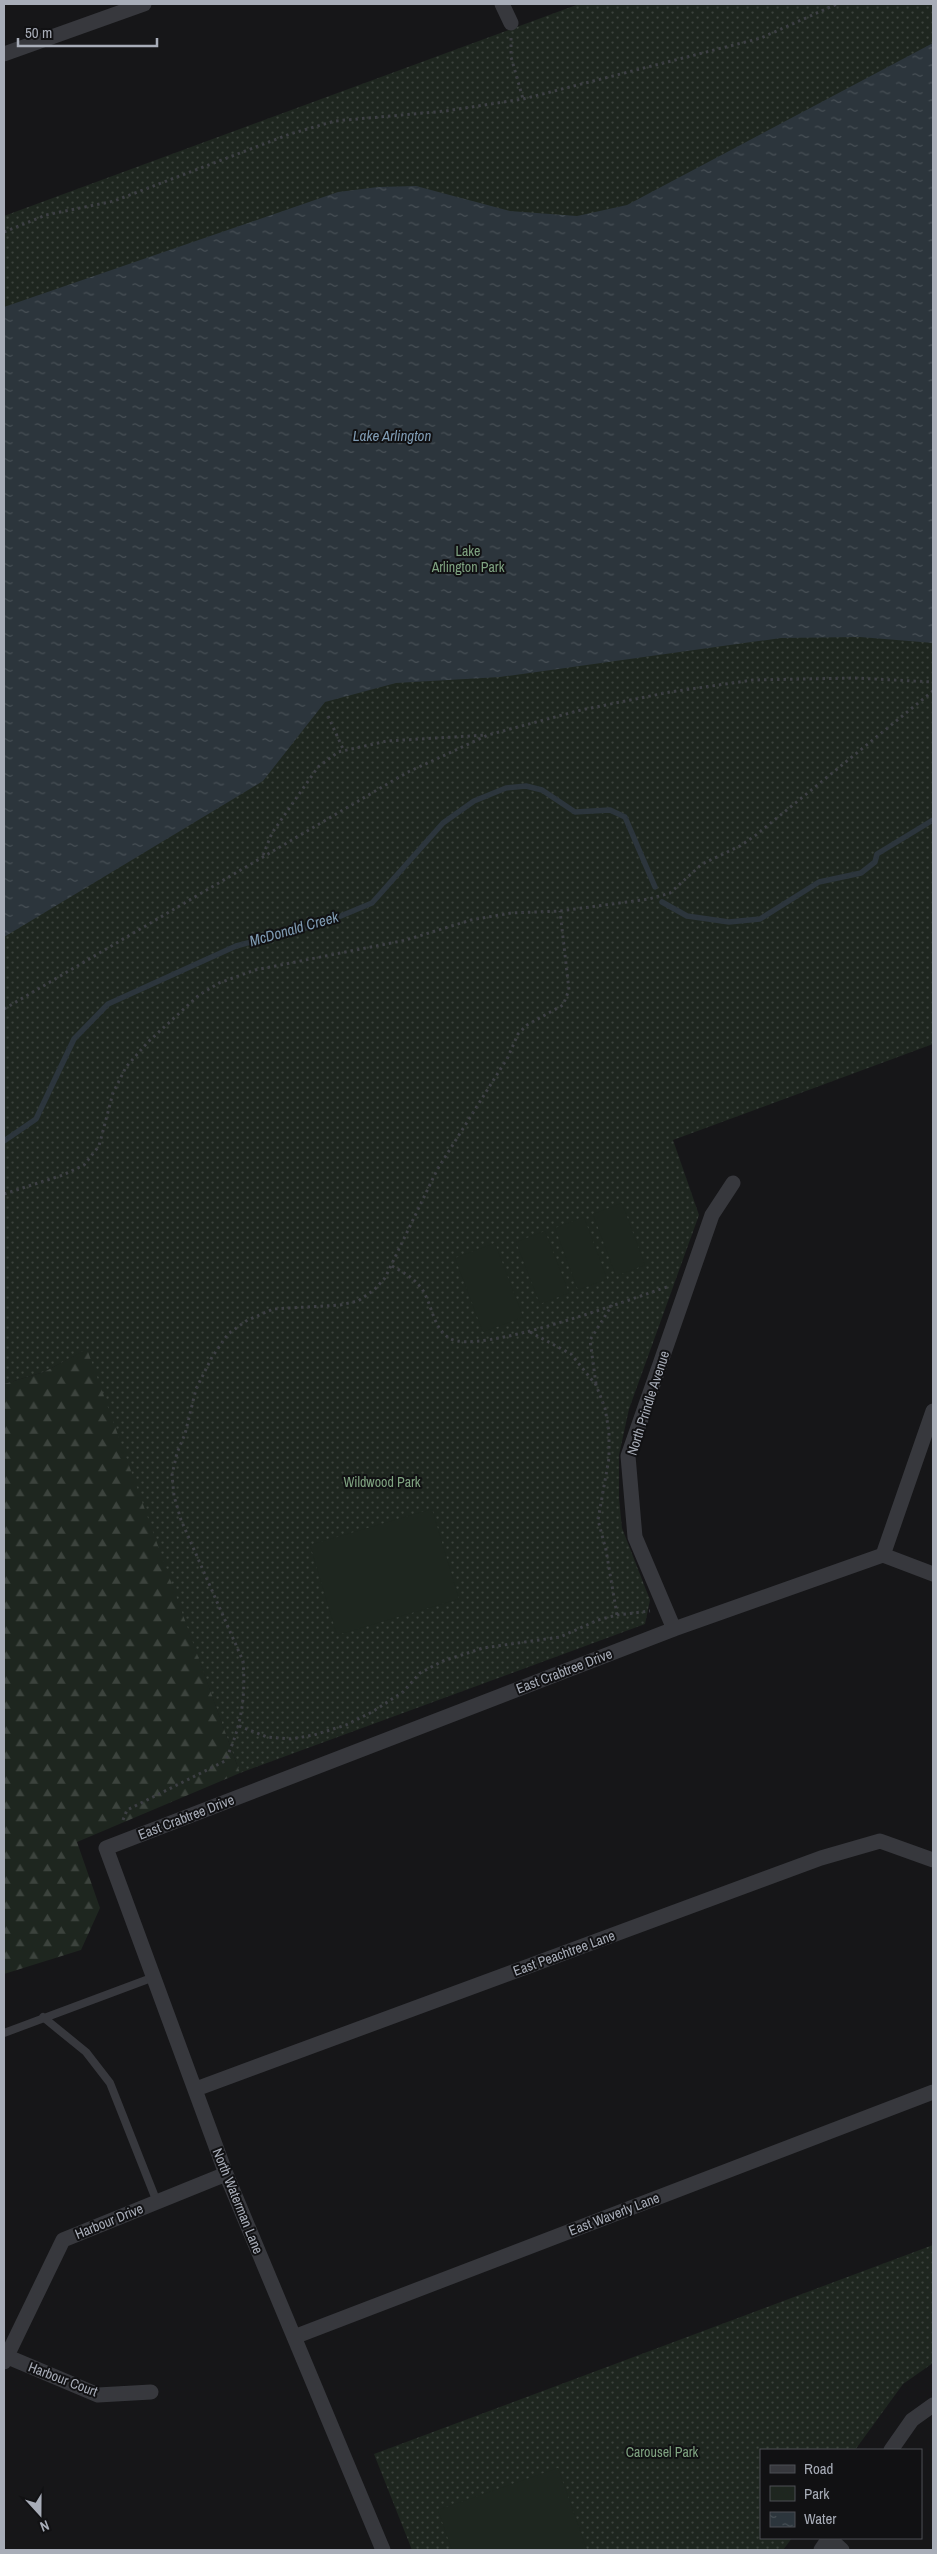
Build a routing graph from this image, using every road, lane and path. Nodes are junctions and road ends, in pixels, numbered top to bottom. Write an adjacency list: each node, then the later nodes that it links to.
1 (144, 4): 5 (street)
2 (502, 4): 4 (street)
3 (837, 4): 6 (path)
4 (511, 23): 6 (path)
5 (4, 54)
6 (523, 99): 7 (path)
7 (4, 232)
8 (933, 682): 11 (path)
9 (933, 691): 14 (path)
10 (328, 716): 12 (path)
11 (488, 735): 12 (path); 13 (path)
12 (344, 751): 13 (path)
13 (262, 856): 15 (path)
14 (560, 911): 17 (path); 18 (path)
15 (4, 1009)
16 (733, 1182): 19 (street, North Prindle Avenue)
17 (4, 1194)
18 (392, 1266): 21 (path); 29 (path)
19 (689, 1280): 20 (path); 26 (street, North Prindle Avenue)
20 (612, 1304): 21 (path); 22 (path)
21 (529, 1331): 22 (path)
22 (596, 1385): 27 (path)
23 (933, 1411): 24 (street)
24 (882, 1554): 25 (street); 28 (street, East Crabtree Drive)
25 (933, 1574)
26 (665, 1608): 27 (path); 28 (street, North Prindle Avenue)
27 (617, 1615): 29 (path)
28 (674, 1629): 31 (street, East Crabtree Drive)
29 (239, 1726): 30 (path)
30 (123, 1820)
31 (106, 1848): 33 (street, North Waterman Lane)
32 (933, 1860): 36 (street, East Peachtree Lane)
33 (154, 1977): 34 (lane); 36 (street, North Waterman Lane)
34 (43, 2017): 35 (lane); 39 (lane)
35 (4, 2033)
36 (196, 2089): 38 (street, North Waterman Lane)
37 (933, 2092): 40 (street, East Waverly Lane)
38 (226, 2174): 39 (street, Harbour Drive); 40 (street, North Waterman Lane)
39 (157, 2202): 41 (street, Harbour Drive)
40 (294, 2337): 47 (street, North Waterman Lane)
41 (5, 2358): 42 (street, Harbour Court)
42 (151, 2392)
43 (933, 2406): 44 (street)
44 (892, 2449)
45 (828, 2539): 48 (street)
46 (830, 2539): 49 (street)
47 (383, 2550)
48 (821, 2550)
49 (842, 2550)

